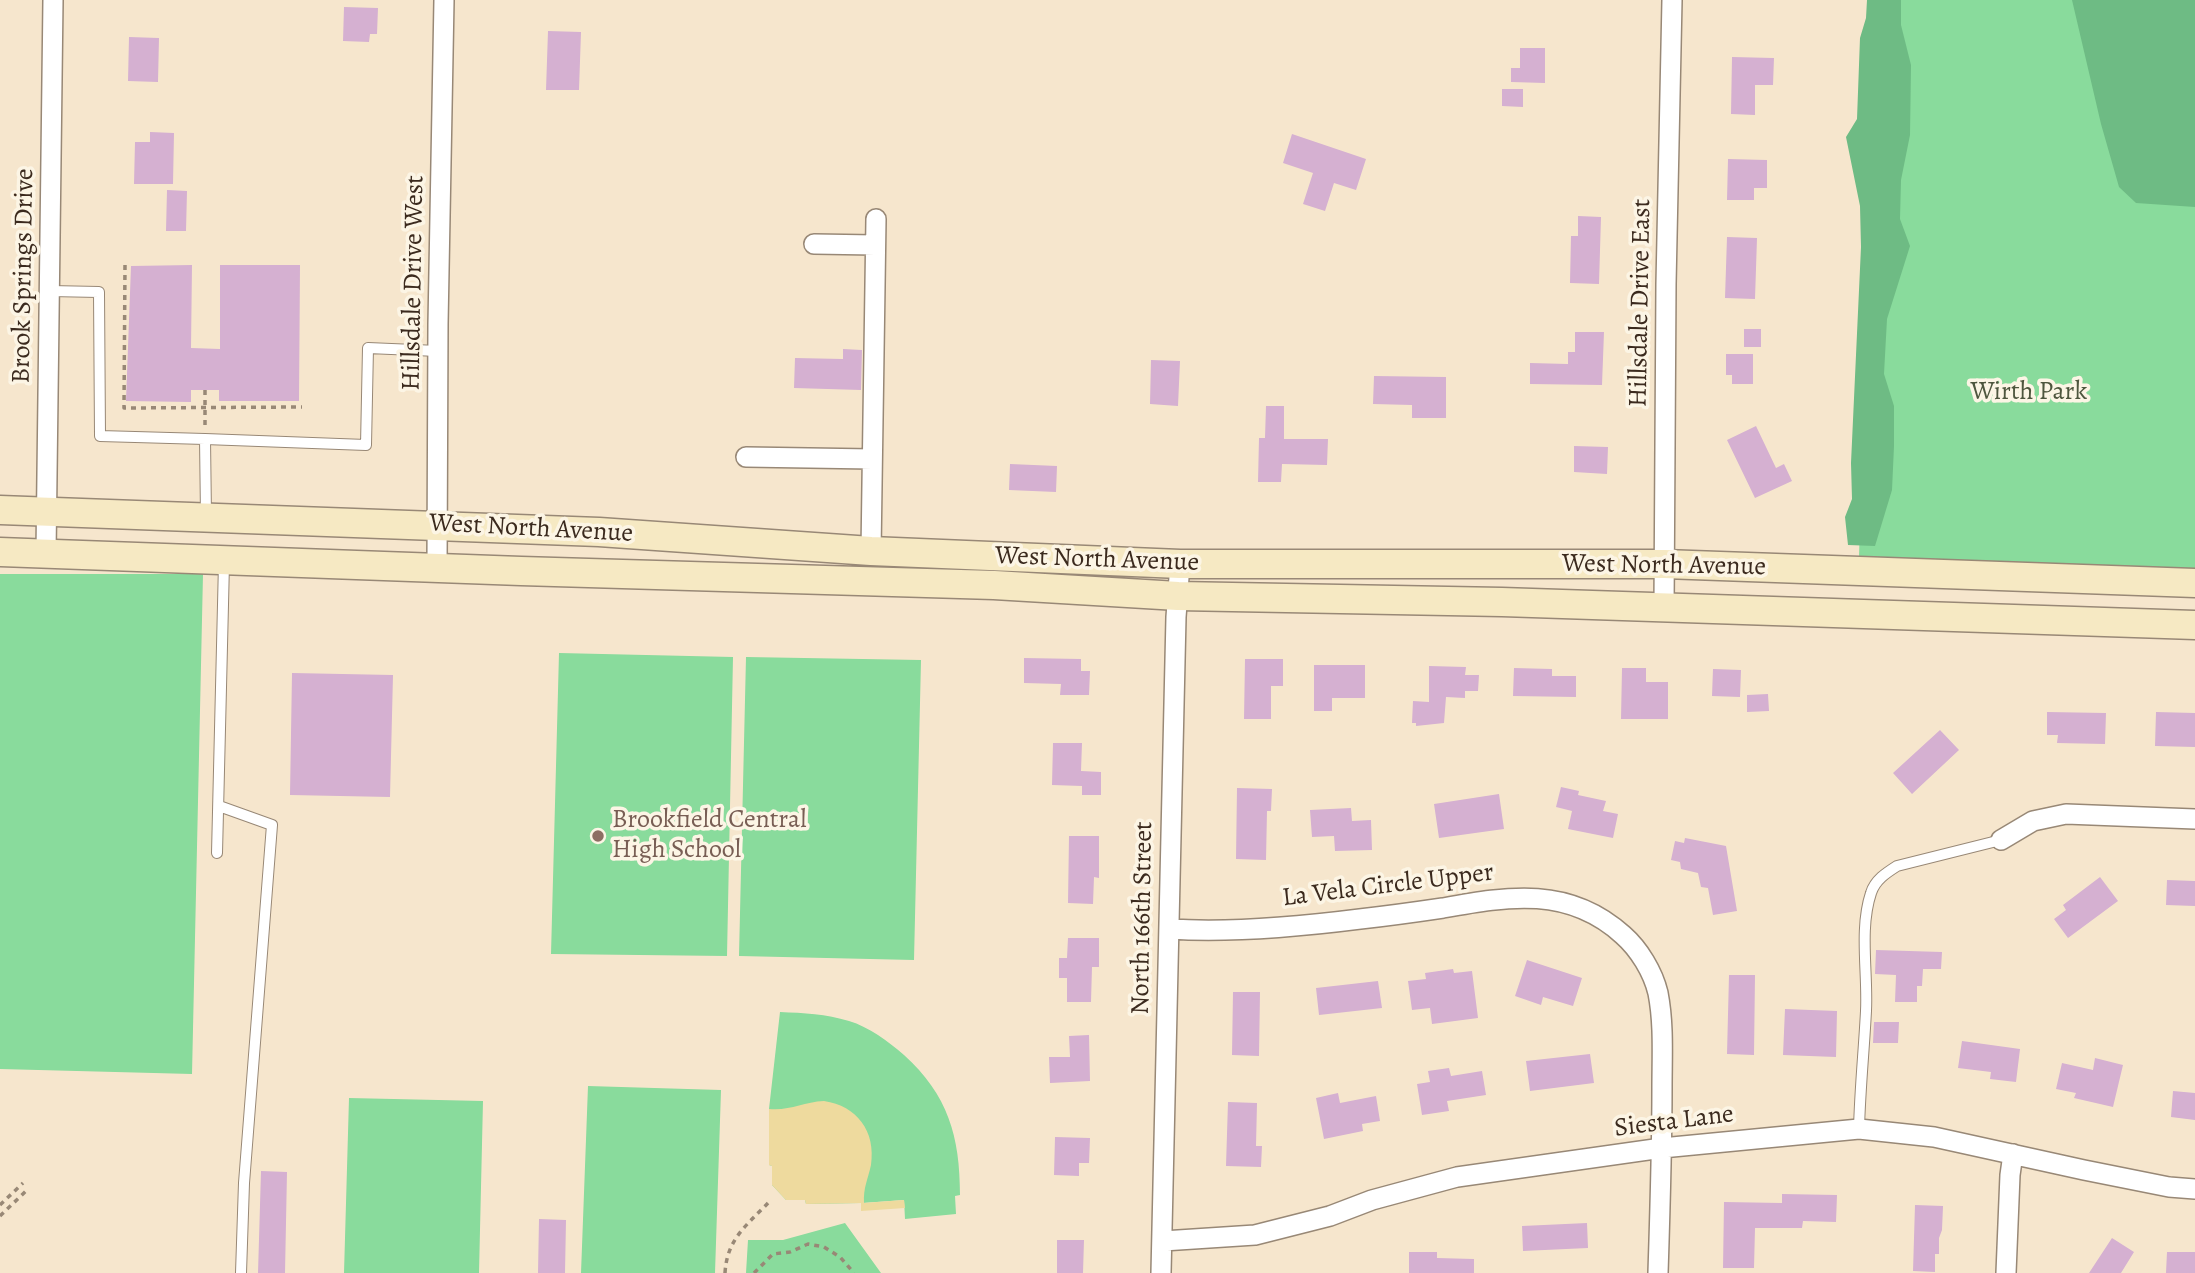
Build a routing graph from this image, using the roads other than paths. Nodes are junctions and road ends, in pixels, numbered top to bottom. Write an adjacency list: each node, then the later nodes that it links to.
1 (53, 0): 7 (street, Brook Springs Drive)
2 (444, 0): 8 (street, Hillsdale Drive West)
3 (1672, 0): 21 (street, Hillsdale Drive East)
4 (876, 219): 6 (street)
5 (814, 244): 6 (street)
6 (876, 245): 11 (street)
7 (50, 291): 9 (lane); 13 (street, Brook Springs Drive)
8 (438, 351): 9 (lane); 15 (street, Hillsdale Drive West)
9 (205, 439): 14 (lane)
10 (746, 457): 11 (street)
11 (872, 460): 16 (street)
12 (0, 510): 13 (main road, West North Avenue)
13 (48, 511): 14 (main road, West North Avenue); 18 (street, Brook Springs Drive)
14 (206, 516): 15 (main road, West North Avenue)
15 (438, 524): 16 (main road, West North Avenue); 22 (street, Hillsdale Drive West)
16 (871, 551): 20 (main road, West North Avenue)
17 (0, 552): 18 (main road, West North Avenue)
18 (46, 553): 19 (main road, West North Avenue)
19 (224, 560): 22 (main road, West North Avenue); 27 (lane)
20 (1180, 564): 21 (main road, West North Avenue); 24 (street, North 166th Street)
21 (1664, 564): 23 (main road, West North Avenue); 25 (street, Hillsdale Drive East)
22 (437, 567): 24 (main road, West North Avenue)
23 (2195, 583)
24 (1178, 596): 25 (main road, West North Avenue); 31 (street, North 166th Street)
25 (1664, 607): 26 (main road, West North Avenue)
26 (2195, 625)
27 (219, 806): 30 (lane); 37 (lane)
28 (2195, 819): 29 (street)
29 (2001, 840): 32 (lane)
30 (217, 853)
31 (1170, 929): 33 (street, La Vela Circle Upper); 36 (street, North 166th Street)
32 (1859, 1129): 33 (street, Siesta Lane); 34 (street, Siesta Lane)
33 (1662, 1148): 36 (street, Siesta Lane); 39 (street, La Vela Circle Upper)
34 (2013, 1154): 35 (street, Siesta Lane); 40 (street)
35 (2195, 1189)
36 (1163, 1241): 38 (street, North 166th Street)
37 (241, 1273)
38 (1161, 1273)
39 (1658, 1273)
40 (2006, 1273)

